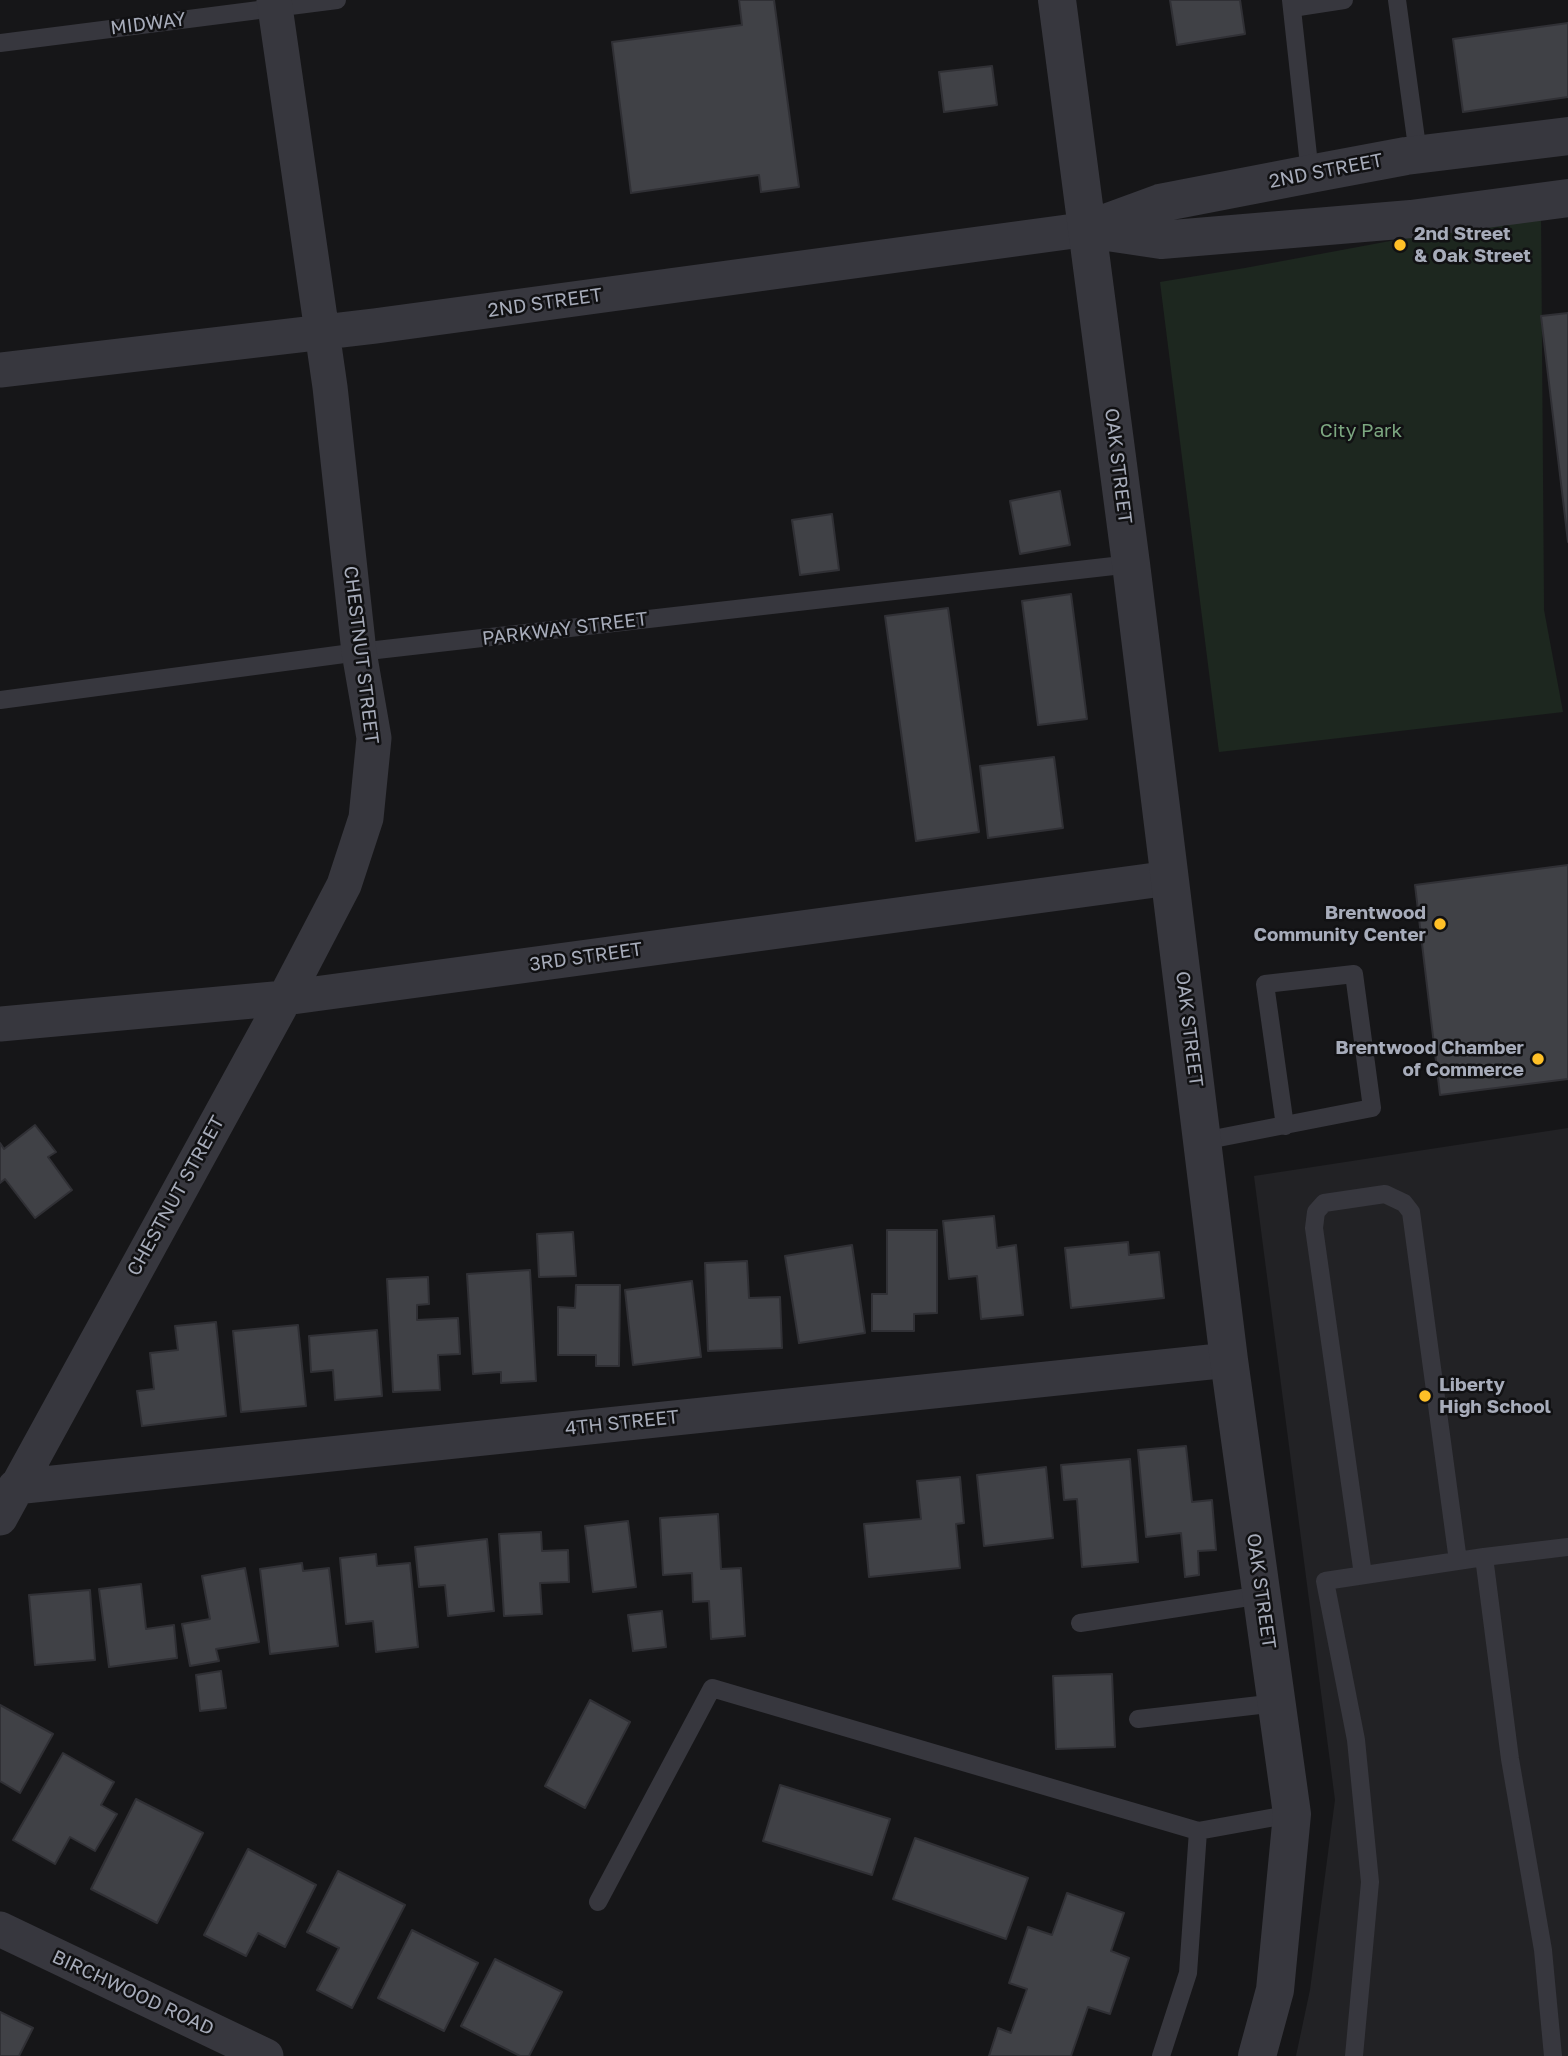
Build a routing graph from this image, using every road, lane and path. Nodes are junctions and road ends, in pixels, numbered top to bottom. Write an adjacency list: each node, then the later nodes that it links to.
1 (337, 0): 5 (lane, MIDWAY)
2 (1057, 0): 12 (street, OAK STREET)
3 (1344, 0): 6 (lane)
4 (1397, 0): 9 (lane)
5 (274, 4): 7 (lane, MIDWAY); 13 (street, CHESTNUT STREET)
6 (1291, 4): 10 (lane)
7 (0, 43)
8 (1568, 136): 9 (street, 2ND STREET)
9 (1418, 154): 10 (street, 2ND STREET)
10 (1310, 174): 12 (street, 2ND STREET)
11 (1568, 198): 12 (street, 2ND STREET)
12 (1088, 229): 13 (street, 2ND STREET); 15 (street, OAK STREET)
13 (321, 333): 14 (street, 2ND STREET); 16 (street, CHESTNUT STREET)
14 (0, 370)
15 (1131, 564): 16 (lane, PARKWAY STREET); 18 (street, OAK STREET)
16 (359, 652): 17 (lane, PARKWAY STREET); 19 (street, CHESTNUT STREET)
17 (0, 700)
18 (1170, 878): 19 (street, 3RD STREET); 22 (street, OAK STREET)
19 (285, 998): 20 (street, 3RD STREET); 24 (street, CHESTNUT STREET)
20 (0, 1024)
21 (1285, 1126): 21 (lane); 22 (lane)
22 (1203, 1141): 23 (street, OAK STREET)
23 (1229, 1360): 24 (street, 4TH STREET); 30 (street, OAK STREET)
24 (15, 1487): 25 (street, CHESTNUT STREET)
25 (0, 1518)
26 (1568, 1546): 27 (lane)
27 (1483, 1557): 28 (lane); 42 (lane)
28 (1458, 1561): 29 (lane); 29 (lane)
29 (1363, 1575): 41 (lane)
30 (1262, 1595): 31 (lane); 32 (street, OAK STREET)
31 (1080, 1623)
32 (1277, 1703): 33 (lane); 34 (street, OAK STREET)
33 (1138, 1719)
34 (1292, 1814): 35 (lane); 40 (street, OAK STREET)
35 (1198, 1831): 36 (lane); 39 (lane)
36 (598, 1902)
37 (0, 1929): 38 (street, BIRCHWOOD ROAD)
38 (266, 2056)
39 (1161, 2056)
40 (1257, 2056)
41 (1354, 2056)
42 (1553, 2056)

